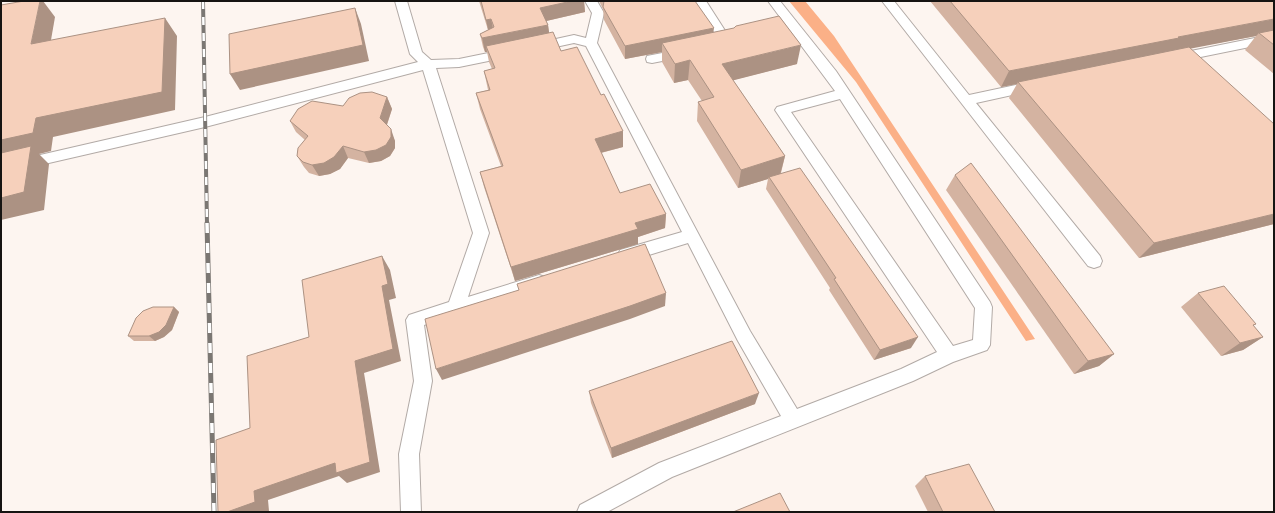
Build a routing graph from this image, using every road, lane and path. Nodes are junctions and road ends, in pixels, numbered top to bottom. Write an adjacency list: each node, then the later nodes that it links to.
1 (401, 1): 12 (lane)
2 (591, 1): 7 (lane)
3 (700, 1): 8 (lane)
4 (774, 1): 14 (lane)
5 (888, 1): 15 (lane)
6 (1274, 38): 11 (lane)
7 (591, 43): 12 (lane); 17 (lane)
8 (712, 46)
9 (697, 49): 10 (lane)
10 (652, 59)
11 (1166, 60)
12 (428, 64): 16 (lane); 21 (lane)
13 (1051, 83): 15 (lane)
14 (844, 93): 22 (lane); 22 (lane)
15 (966, 100): 19 (lane)
16 (1, 169)
17 (692, 236): 18 (lane); 23 (lane)
18 (608, 261)
19 (1094, 261)
20 (555, 277): 21 (lane)
21 (456, 307): 24 (lane)
22 (949, 355): 23 (lane)
23 (793, 419): 25 (lane)
24 (411, 512)
25 (587, 512)

